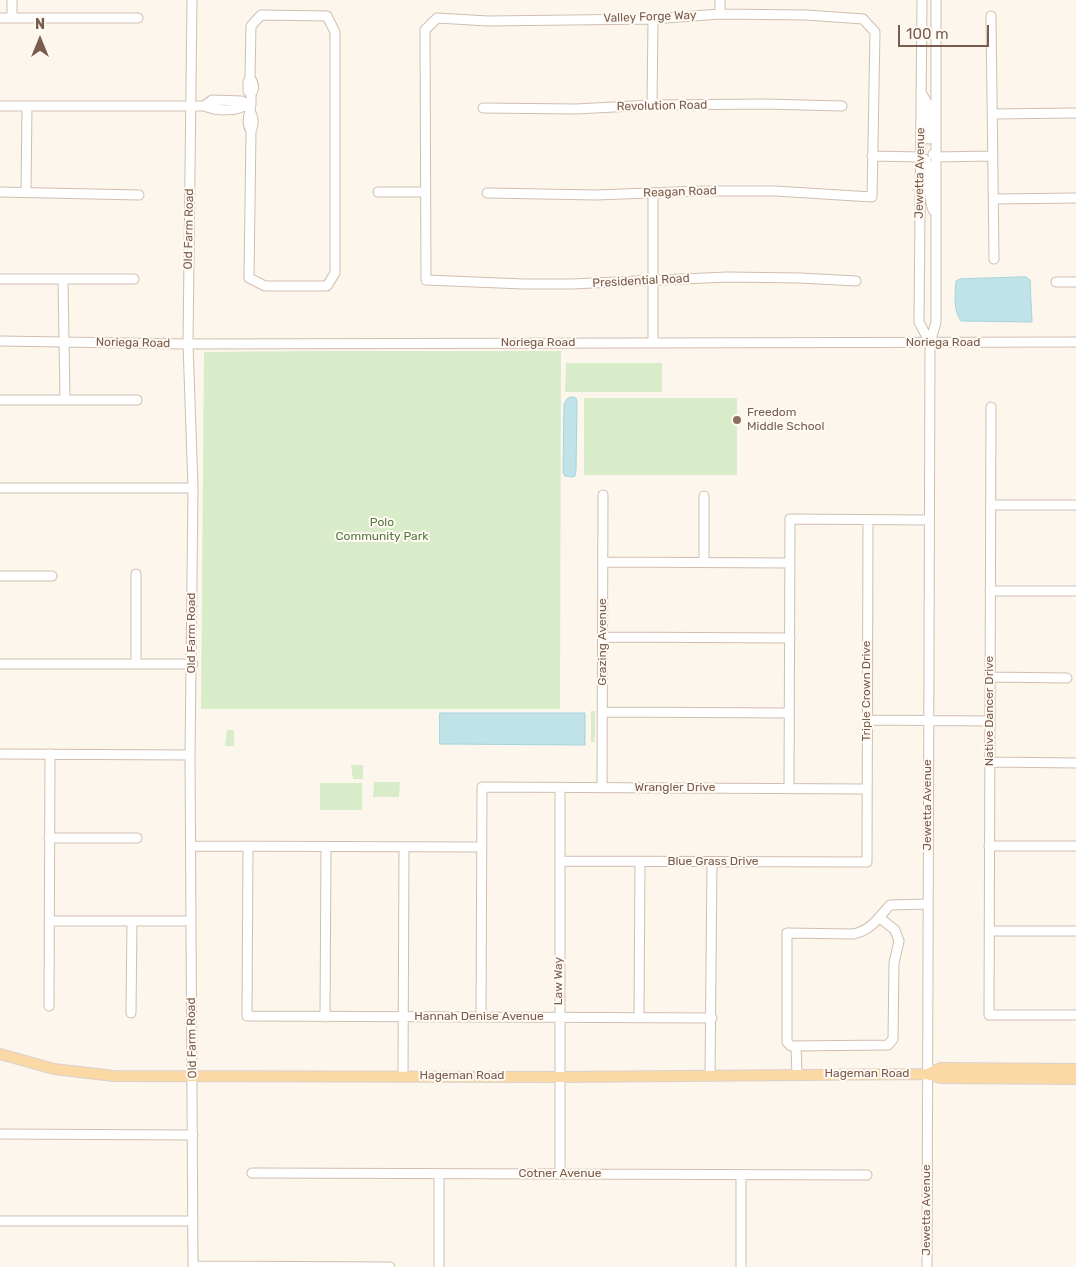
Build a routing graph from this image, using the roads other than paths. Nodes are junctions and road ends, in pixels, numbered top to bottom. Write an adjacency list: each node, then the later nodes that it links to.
1 (12, 0): 8 (street)
2 (192, 0): 16 (street, Old Farm Road)
3 (720, 0): 6 (street)
4 (922, 0): 12 (street, Jewetta Avenue)
5 (936, 0): 25 (street, Jewetta Avenue)
6 (720, 14): 11 (street, Valley Forge Way); 22 (street, Valley Forge Way)
7 (991, 16): 21 (street)
8 (12, 17): 9 (street); 10 (street)
9 (0, 18)
10 (138, 18)
11 (652, 19): 13 (street); 29 (street, Valley Forge Way)
12 (922, 92): 24 (street, Jewetta Avenue); 25 (street)
13 (652, 105): 17 (street, Revolution Road); 19 (street, Revolution Road)
14 (0, 106): 15 (street)
15 (26, 106): 16 (street); 27 (street)
16 (191, 106): 18 (street); 49 (street, Old Farm Road)
17 (842, 106)
18 (249, 107): 18 (street)
19 (483, 108)
20 (1076, 113): 21 (street)
21 (993, 114): 23 (street)
22 (872, 156): 24 (street); 31 (street, Reagan Road)
23 (994, 156): 25 (street); 34 (street)
24 (920, 157): 35 (street); 48 (street, Jewetta Avenue)
25 (935, 157): 35 (street, Jewetta Avenue)
26 (0, 192): 27 (street)
27 (26, 192): 32 (street)
28 (378, 192): 29 (street)
29 (426, 192): 40 (street, Presidential Road)
30 (487, 193): 31 (street, Reagan Road)
31 (653, 193): 40 (street)
32 (139, 195)
33 (1076, 198): 34 (street)
34 (994, 199): 36 (street)
35 (935, 215): 48 (street, Jewetta Avenue)
36 (994, 259)
37 (0, 279): 38 (street)
38 (63, 279): 39 (street); 45 (street)
39 (134, 279)
40 (653, 280): 41 (street, Presidential Road); 46 (street)
41 (856, 281)
42 (1056, 282): 43 (street)
43 (1076, 282)
44 (0, 341): 45 (street, Noriega Road)
45 (65, 341): 49 (street, Noriega Road); 51 (street)
46 (652, 342): 48 (street, Noriega Road); 49 (street, Noriega Road)
47 (1076, 342): 48 (street, Noriega Road)
48 (930, 343): 61 (street, Jewetta Avenue)
49 (188, 344): 55 (street, Old Farm Road)
50 (0, 400): 51 (street)
51 (64, 400): 52 (street)
52 (137, 400)
53 (991, 407): 58 (street, Native Dancer Drive)
54 (0, 488): 55 (street)
55 (193, 488): 74 (street, Old Farm Road)
56 (604, 496): 62 (street, Grazing Avenue)
57 (704, 496): 63 (street)
58 (991, 505): 59 (street); 68 (street, Native Dancer Drive)
59 (1076, 505)
60 (868, 520): 61 (street); 64 (street); 79 (street, Triple Crown Drive)
61 (929, 520): 80 (street, Jewetta Avenue)
62 (603, 562): 63 (street); 70 (street, Grazing Avenue)
63 (704, 562): 64 (street)
64 (790, 563): 71 (street)
65 (136, 574): 73 (street)
66 (0, 576): 67 (street)
67 (52, 576)
68 (990, 591): 69 (street); 75 (street, Native Dancer Drive)
69 (1076, 592)
70 (603, 637): 71 (street); 77 (street, Grazing Avenue)
71 (790, 638): 78 (street)
72 (0, 664): 73 (street)
73 (136, 664): 74 (street)
74 (192, 664): 84 (street, Old Farm Road)
75 (990, 678): 76 (street); 81 (street, Native Dancer Drive)
76 (1067, 678)
77 (602, 712): 78 (street); 88 (street, Grazing Avenue)
78 (789, 713): 89 (street)
79 (867, 720): 80 (street); 90 (street, Triple Crown Drive)
80 (928, 720): 81 (street); 104 (street, Jewetta Avenue)
81 (990, 721): 85 (street, Native Dancer Drive)
82 (0, 754): 83 (street)
83 (50, 754): 84 (street); 91 (street)
84 (190, 755): 93 (street, Old Farm Road)
85 (990, 762): 86 (street); 96 (street, Native Dancer Drive)
86 (1076, 763)
87 (560, 788): 88 (street, Wrangler Drive); 99 (street, Wrangler Drive); 100 (street, Law Way)
88 (602, 788): 89 (street, Wrangler Drive)
89 (789, 788): 90 (street, Wrangler Drive)
90 (867, 789): 103 (street, Triple Crown Drive)
91 (49, 838): 92 (street); 106 (street)
92 (137, 838)
93 (192, 846): 94 (street); 108 (street, Old Farm Road)
94 (248, 846): 95 (street); 114 (street, Hannah Denise Avenue)
95 (326, 846): 98 (street); 114 (street)
96 (989, 846): 97 (street); 109 (street, Native Dancer Drive)
97 (1076, 846)
98 (404, 847): 99 (street); 115 (street)
99 (482, 847): 116 (street)
100 (560, 861): 101 (street, Blue Grass Drive); 117 (street, Law Way)
101 (640, 862): 102 (street, Blue Grass Drive); 118 (street)
102 (712, 862): 103 (street, Blue Grass Drive); 119 (street)
103 (867, 862)
104 (928, 904): 105 (street); 123 (street, Jewetta Avenue)
105 (880, 918): 120 (street); 120 (street)
106 (49, 921): 107 (street); 111 (street)
107 (132, 921): 108 (street); 112 (street)
108 (192, 921): 126 (street, Old Farm Road)
109 (989, 931): 110 (street); 113 (street, Native Dancer Drive)
110 (1076, 932)
111 (49, 1006)
112 (131, 1013)
113 (1076, 1015)
114 (325, 1017): 115 (street, Hannah Denise Avenue)
115 (403, 1017): 116 (street, Hannah Denise Avenue); 127 (street)
116 (481, 1017): 117 (street, Hannah Denise Avenue)
117 (559, 1018): 118 (street, Hannah Denise Avenue); 128 (street, Law Way)
118 (639, 1018): 119 (street, Hannah Denise Avenue)
119 (712, 1018): 124 (street)
120 (796, 1046): 125 (street)
121 (0, 1054): 126 (main road, Hageman Road)
122 (1076, 1069): 123 (main road, Hageman Road)
123 (927, 1074): 125 (main road, Hageman Road); 129 (main road, Hageman Road); 144 (street, Jewetta Avenue)
124 (710, 1075): 125 (main road, Hageman Road); 128 (main road, Hageman Road)
125 (796, 1075)
126 (192, 1076): 127 (main road, Hageman Road); 131 (street, Old Farm Road)
127 (403, 1076): 128 (main road, Hageman Road)
128 (560, 1077): 134 (street, Law Way)
129 (1076, 1079)
130 (0, 1134): 131 (street)
131 (193, 1135): 138 (street, Old Farm Road)
132 (252, 1173): 133 (street, Cotner Avenue)
133 (439, 1174): 134 (street, Cotner Avenue); 142 (street)
134 (560, 1174): 135 (street, Cotner Avenue)
135 (741, 1175): 136 (street, Cotner Avenue); 143 (street)
136 (867, 1175)
137 (0, 1221): 138 (street)
138 (193, 1221): 139 (street, Old Farm Road)
139 (193, 1267): 140 (street)
140 (343, 1267): 141 (street)
141 (390, 1267)
142 (439, 1267)
143 (741, 1267)
144 (926, 1267)

